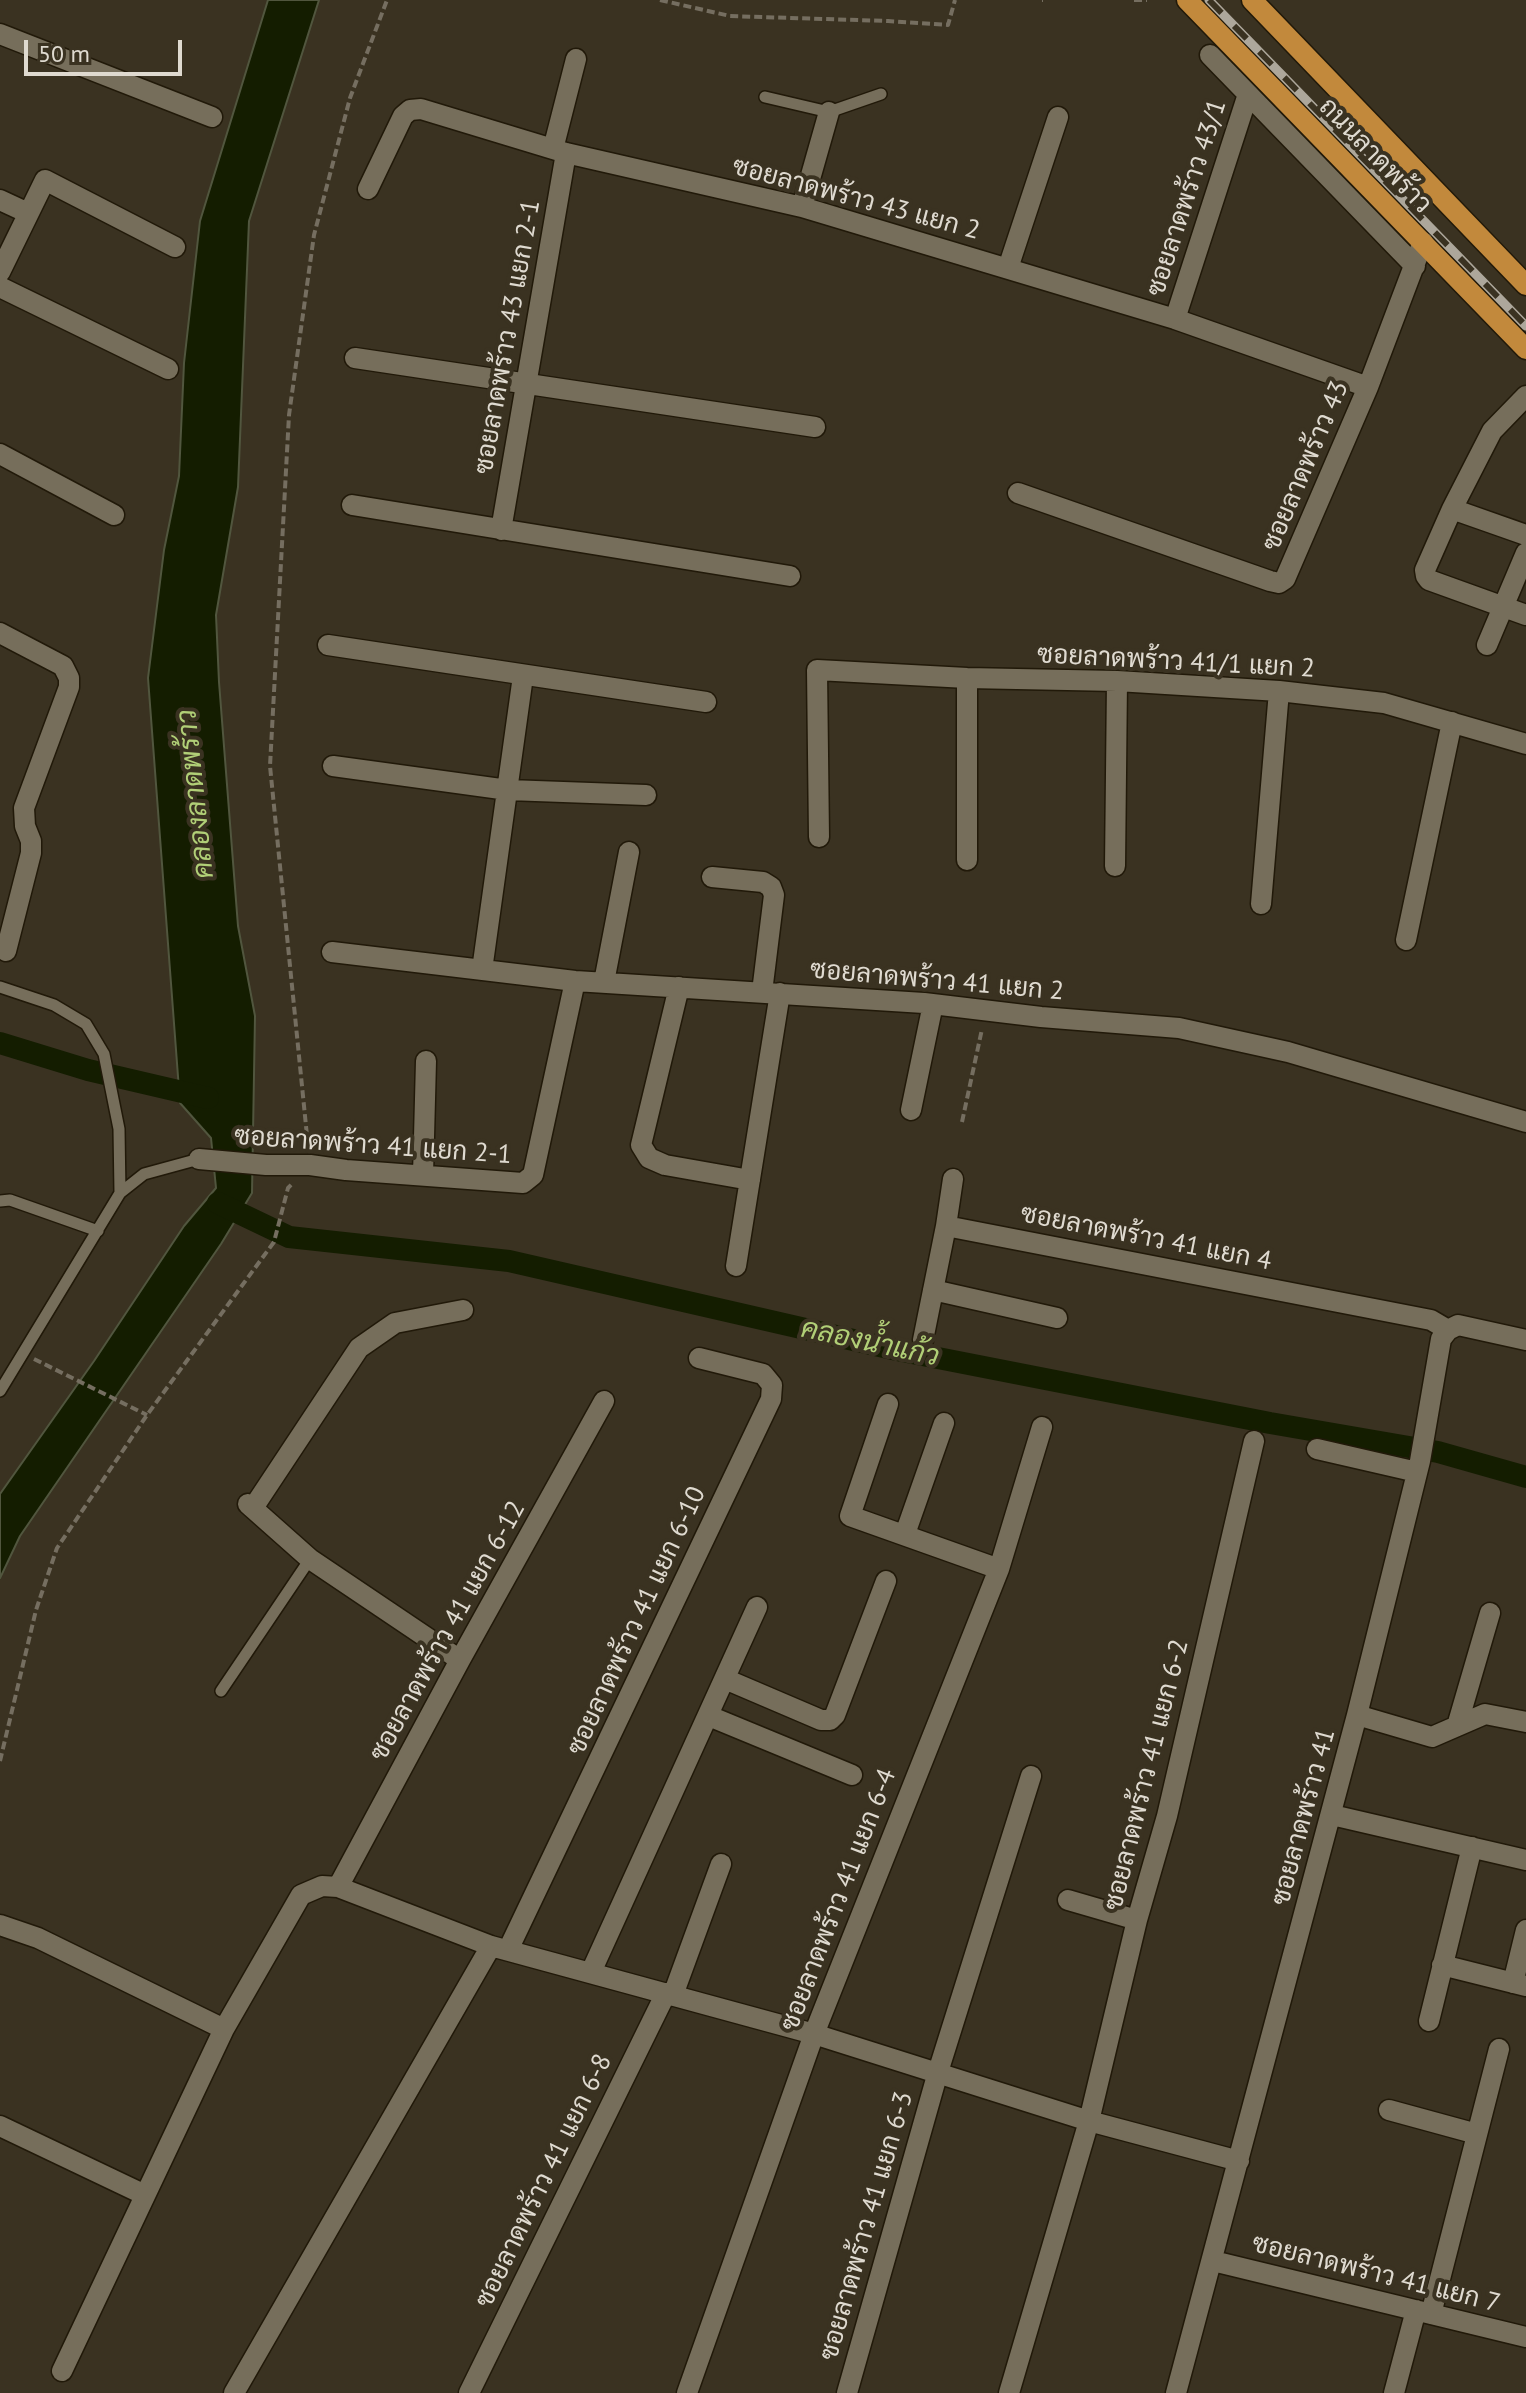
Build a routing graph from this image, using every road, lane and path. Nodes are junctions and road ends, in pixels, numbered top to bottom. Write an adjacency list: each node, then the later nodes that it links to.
1 (387, 0): 83 (path)
2 (660, 0): 3 (path)
3 (955, 0)
4 (1134, 0): 5 (path)
5 (1147, 0)
6 (1187, 0): 22 (main road, ถนนลาดพร้าว)
7 (1252, 0): 27 (main road, ถนนลาดพร้าว)
8 (0, 34): 15 (street)
9 (1210, 55): 12 (street)
10 (576, 59): 17 (street, ซอยลาดพร้าว 43 แยก 2-1)
11 (881, 94): 14 (lane)
12 (1248, 94): 24 (street); 29 (street, ซอยลาดพร้าว 43/1)
13 (765, 97): 14 (lane)
14 (829, 112): 20 (street)
15 (212, 117)
16 (1058, 117): 25 (street)
17 (559, 151): 18 (street, ซอยลาดพร้าว 43 แยก 2); 20 (street, ซอยลาดพร้าว 43 แยก 2); 33 (street, ซอยลาดพร้าว 43 แยก 2-1)
18 (368, 189)
19 (0, 200): 21 (street)
20 (802, 207): 25 (street, ซอยลาดพร้าว 43 แยก 2)
21 (28, 213): 23 (street); 26 (street)
22 (1423, 242): 24 (street, ซอยลาดพร้าว 43); 30 (main road, ถนนลาดพร้าว)
23 (175, 247)
24 (1415, 266): 34 (street, ซอยลาดพร้าว 43)
25 (1008, 268): 29 (street, ซอยลาดพร้าว 43 แยก 2)
26 (0, 272)
27 (1526, 285)
28 (0, 287): 32 (street)
29 (1175, 319): 34 (street, ซอยลาดพร้าว 43 แยก 2)
30 (1526, 349)
31 (355, 358): 33 (street)
32 (168, 369)
33 (528, 382): 36 (street); 42 (street, ซอยลาดพร้าว 43 แยก 2-1)
34 (1368, 387): 38 (street, ซอยลาดพร้าว 43)
35 (1526, 396): 40 (street)
36 (815, 427)
37 (0, 454): 41 (street)
38 (1018, 493)
39 (352, 505): 42 (street)
40 (1452, 509): 43 (street); 46 (street)
41 (114, 515)
42 (501, 530): 45 (street)
43 (1526, 535)
44 (1526, 553): 46 (street)
45 (790, 576)
46 (1502, 606): 47 (street); 50 (street)
47 (1526, 615)
48 (0, 633): 68 (street)
49 (328, 645): 51 (street)
50 (1487, 645)
51 (523, 676): 55 (street); 59 (street)
52 (967, 678): 53 (street, ซอยลาดพร้าว 41/1 แยก 2); 61 (street, ซอยลาดพร้าว 41/1 แยก 2); 63 (street)
53 (1117, 681): 54 (street, ซอยลาดพร้าว 41/1 แยก 2); 64 (street)
54 (1279, 691): 56 (street, ซอยลาดพร้าว 41/1 แยก 2); 66 (street)
55 (706, 702)
56 (1452, 722): 57 (street, ซอยลาดพร้าว 41/1 แยก 2); 67 (street)
57 (1526, 744)
58 (333, 766): 59 (street)
59 (508, 790): 60 (street); 70 (street)
60 (646, 795)
61 (819, 837)
62 (629, 852): 72 (street)
63 (967, 860)
64 (1115, 866)
65 (712, 877): 75 (street)
66 (1261, 904)
67 (1406, 940)
68 (6, 951)
69 (332, 952): 70 (street, ซอยลาดพร้าว 41 แยก 2)
70 (482, 970): 71 (street, ซอยลาดพร้าว 41 แยก 2)
71 (575, 981): 72 (street, ซอยลาดพร้าว 41 แยก 2); 84 (street, ซอยลาดพร้าว 41 แยก 2-1)
72 (604, 982): 74 (street, ซอยลาดพร้าว 41 แยก 2)
73 (0, 987): 87 (lane)
74 (679, 987): 75 (street, ซอยลาดพร้าว 41 แยก 2); 86 (street)
75 (771, 992): 76 (street, ซอยลาดพร้าว 41 แยก 2); 86 (street)
76 (933, 1004): 77 (street, ซอยลาดพร้าว 41 แยก 2); 79 (street)
77 (986, 1011): 80 (path); 81 (street, ซอยลาดพร้าว 41 แยก 2)
78 (426, 1061): 84 (street)
79 (911, 1110)
80 (962, 1122)
81 (1526, 1122)
82 (199, 1159): 83 (street, ซอยลาดพร้าว 41 แยก 2-1); 87 (lane)
83 (310, 1165): 84 (street, ซอยลาดพร้าว 41 แยก 2-1); 103 (path)
84 (423, 1175)
85 (953, 1179): 89 (street)
86 (750, 1180): 91 (street)
87 (120, 1193): 90 (lane)
88 (0, 1201): 90 (lane)
89 (946, 1226): 92 (street); 95 (street, ซอยลาดพร้าว 41 แยก 4)
90 (98, 1231): 98 (lane)
91 (736, 1266)
92 (933, 1290): 94 (street); 96 (street)
93 (463, 1310): 110 (street)
94 (1057, 1318)
95 (1448, 1330): 97 (street); 108 (street, ซอยลาดพร้าว 41)
96 (923, 1340)
97 (1526, 1340)
98 (24, 1353): 100 (lane); 103 (path)
99 (699, 1358): 134 (street, ซอยลาดพร้าว 41 แยก 6-10)
100 (0, 1391)
101 (604, 1401): 115 (street, ซอยลาดพร้าว 41 แยก 6-12)
102 (888, 1404): 109 (street)
103 (147, 1415): 122 (path)
104 (944, 1423): 109 (street)
105 (1042, 1427): 111 (street, ซอยลาดพร้าว 41 แยก 6-4)
106 (1254, 1441): 131 (street, ซอยลาดพร้าว 41 แยก 6-2)
107 (1317, 1449): 108 (street)
108 (1419, 1466): 118 (street, ซอยลาดพร้าว 41)
109 (905, 1534): 111 (street)
110 (310, 1559): 115 (street); 117 (lane)
111 (999, 1569): 141 (street, ซอยลาดพร้าว 41 แยก 6-4)
112 (886, 1581): 116 (street)
113 (757, 1607): 116 (street)
114 (1490, 1613): 121 (street)
115 (460, 1660): 129 (street, ซอยลาดพร้าว 41 แยก 6-12)
116 (725, 1679): 119 (street)
117 (221, 1691)
118 (1357, 1715): 121 (street); 125 (street, ซอยลาดพร้าว 41)
119 (709, 1716): 123 (street); 136 (street)
120 (1526, 1722): 121 (street)
121 (1457, 1726)
122 (0, 1761)
123 (852, 1775)
124 (1031, 1776): 143 (street, ซอยลาดพร้าว 41 แยก 6-3)
125 (1332, 1815): 126 (street); 148 (street, ซอยลาดพร้าว 41)
126 (1472, 1847): 127 (street); 135 (street)
127 (1526, 1860)
128 (721, 1864): 138 (street, ซอยลาดพร้าว 41 แยก 6-8)
129 (338, 1887): 134 (street); 140 (street)
130 (1068, 1900): 131 (street)
131 (1137, 1920): 145 (street, ซอยลาดพร้าว 41 แยก 6-2)
132 (0, 1925): 140 (street)
133 (1526, 1930): 137 (street)
134 (500, 1948): 136 (street); 154 (street)
135 (1442, 1965): 137 (street); 139 (street)
136 (591, 1972): 138 (street)
137 (1520, 1984)
138 (669, 1994): 141 (street); 155 (street, ซอยลาดพร้าว 41 แยก 6-8)
139 (1429, 2021)
140 (224, 2029): 149 (street)
141 (814, 2034): 143 (street); 156 (street, ซอยลาดพร้าว 41 แยก 6-4)
142 (1499, 2049): 147 (street)
143 (938, 2072): 145 (street); 157 (street, ซอยลาดพร้าว 41 แยก 6-3)
144 (1389, 2110): 147 (street)
145 (1089, 2121): 148 (street); 158 (street, ซอยลาดพร้าว 41 แยก 6-2)
146 (0, 2126): 149 (street)
147 (1477, 2134): 151 (street)
148 (1239, 2161): 150 (street, ซอยลาดพร้าว 41)
149 (145, 2195): 153 (street)
150 (1213, 2261): 151 (street, ซอยลาดพร้าว 41 แยก 7); 159 (street, ซอยลาดพร้าว 41)
151 (1424, 2312): 152 (street, ซอยลาดพร้าว 41 แยก 7); 160 (street)
152 (1526, 2337)
153 (62, 2371)
154 (234, 2393)
155 (469, 2393)
156 (687, 2393)
157 (847, 2393)
158 (1009, 2393)
159 (1176, 2393)
160 (1394, 2393)

